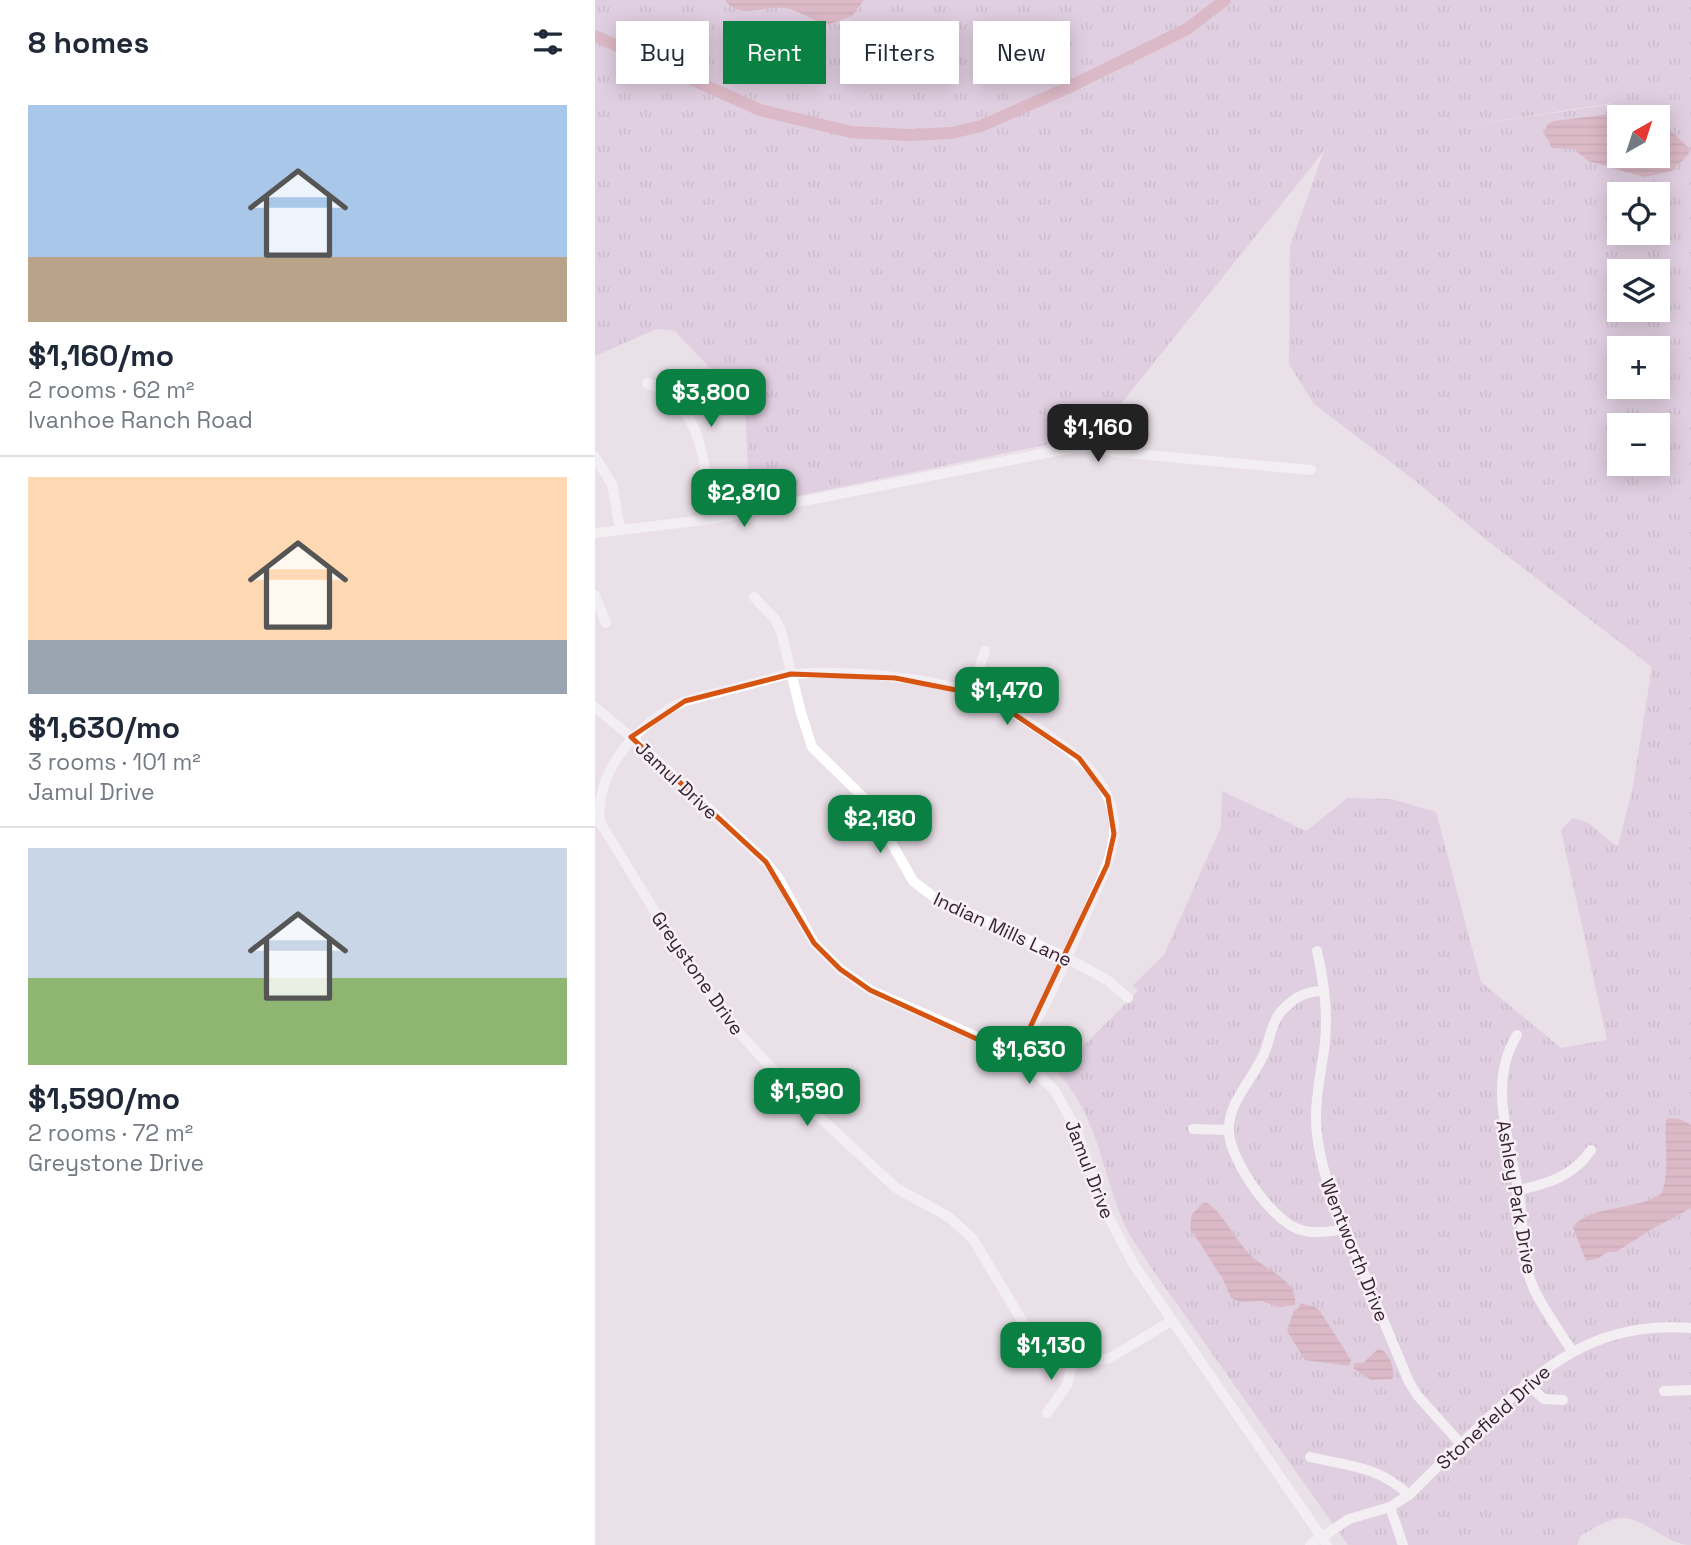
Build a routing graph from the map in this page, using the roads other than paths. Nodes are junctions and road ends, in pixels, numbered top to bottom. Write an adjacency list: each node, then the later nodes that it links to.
1 (647, 383): 4 (street)
2 (595, 457): 5 (street)
3 (1311, 470): 4 (street)
4 (713, 519): 5 (street)
5 (620, 529): 6 (street)
6 (595, 533)
7 (595, 595): 9 (street)
8 (754, 597): 11 (street, Indian Mills Lane)
9 (606, 623)
10 (985, 652): 12 (street)
11 (791, 674): 12 (street, Greystone Drive); 14 (street, Greystone Drive); 16 (street, Indian Mills Lane)
12 (971, 693): 16 (street, Greystone Drive)
13 (595, 707): 14 (street, Jamul Drive)
14 (631, 737): 20 (street, Jamul Drive); 29 (street, Greystone Drive)
15 (1317, 951): 17 (street, Wentworth Drive)
16 (1067, 958): 18 (street, Indian Mills Lane); 20 (street, Greystone Drive)
17 (1324, 990): 22 (street); 25 (street, Wentworth Drive)
18 (1128, 998)
19 (1517, 1035): 24 (street, Ashley Park Drive)
20 (1016, 1057): 26 (street, Jamul Drive)
21 (1193, 1129): 22 (street)
22 (1229, 1130): 25 (street)
23 (1591, 1150): 24 (street)
24 (1519, 1190): 28 (street, Ashley Park Drive)
25 (1346, 1229): 35 (street, Wentworth Drive)
26 (1171, 1321): 29 (street, Greystone Drive); 39 (street, Jamul Drive)
27 (1691, 1328): 28 (street, Stonefield Drive)
28 (1572, 1351): 30 (street, Stonefield Drive)
29 (1073, 1359): 34 (street)
30 (1527, 1383): 33 (street); 35 (street, Stonefield Drive)
31 (1691, 1390): 32 (street)
32 (1664, 1391)
33 (1563, 1400)
34 (1047, 1413)
35 (1460, 1443): 37 (street, Stonefield Drive)
36 (1310, 1457): 37 (street)
37 (1409, 1494): 38 (street, Stonefield Drive)
38 (1389, 1507): 39 (street, Stonefield Drive); 41 (street)
39 (1324, 1542): 40 (street, Stonefield Drive)
40 (1311, 1545)
41 (1403, 1545)

